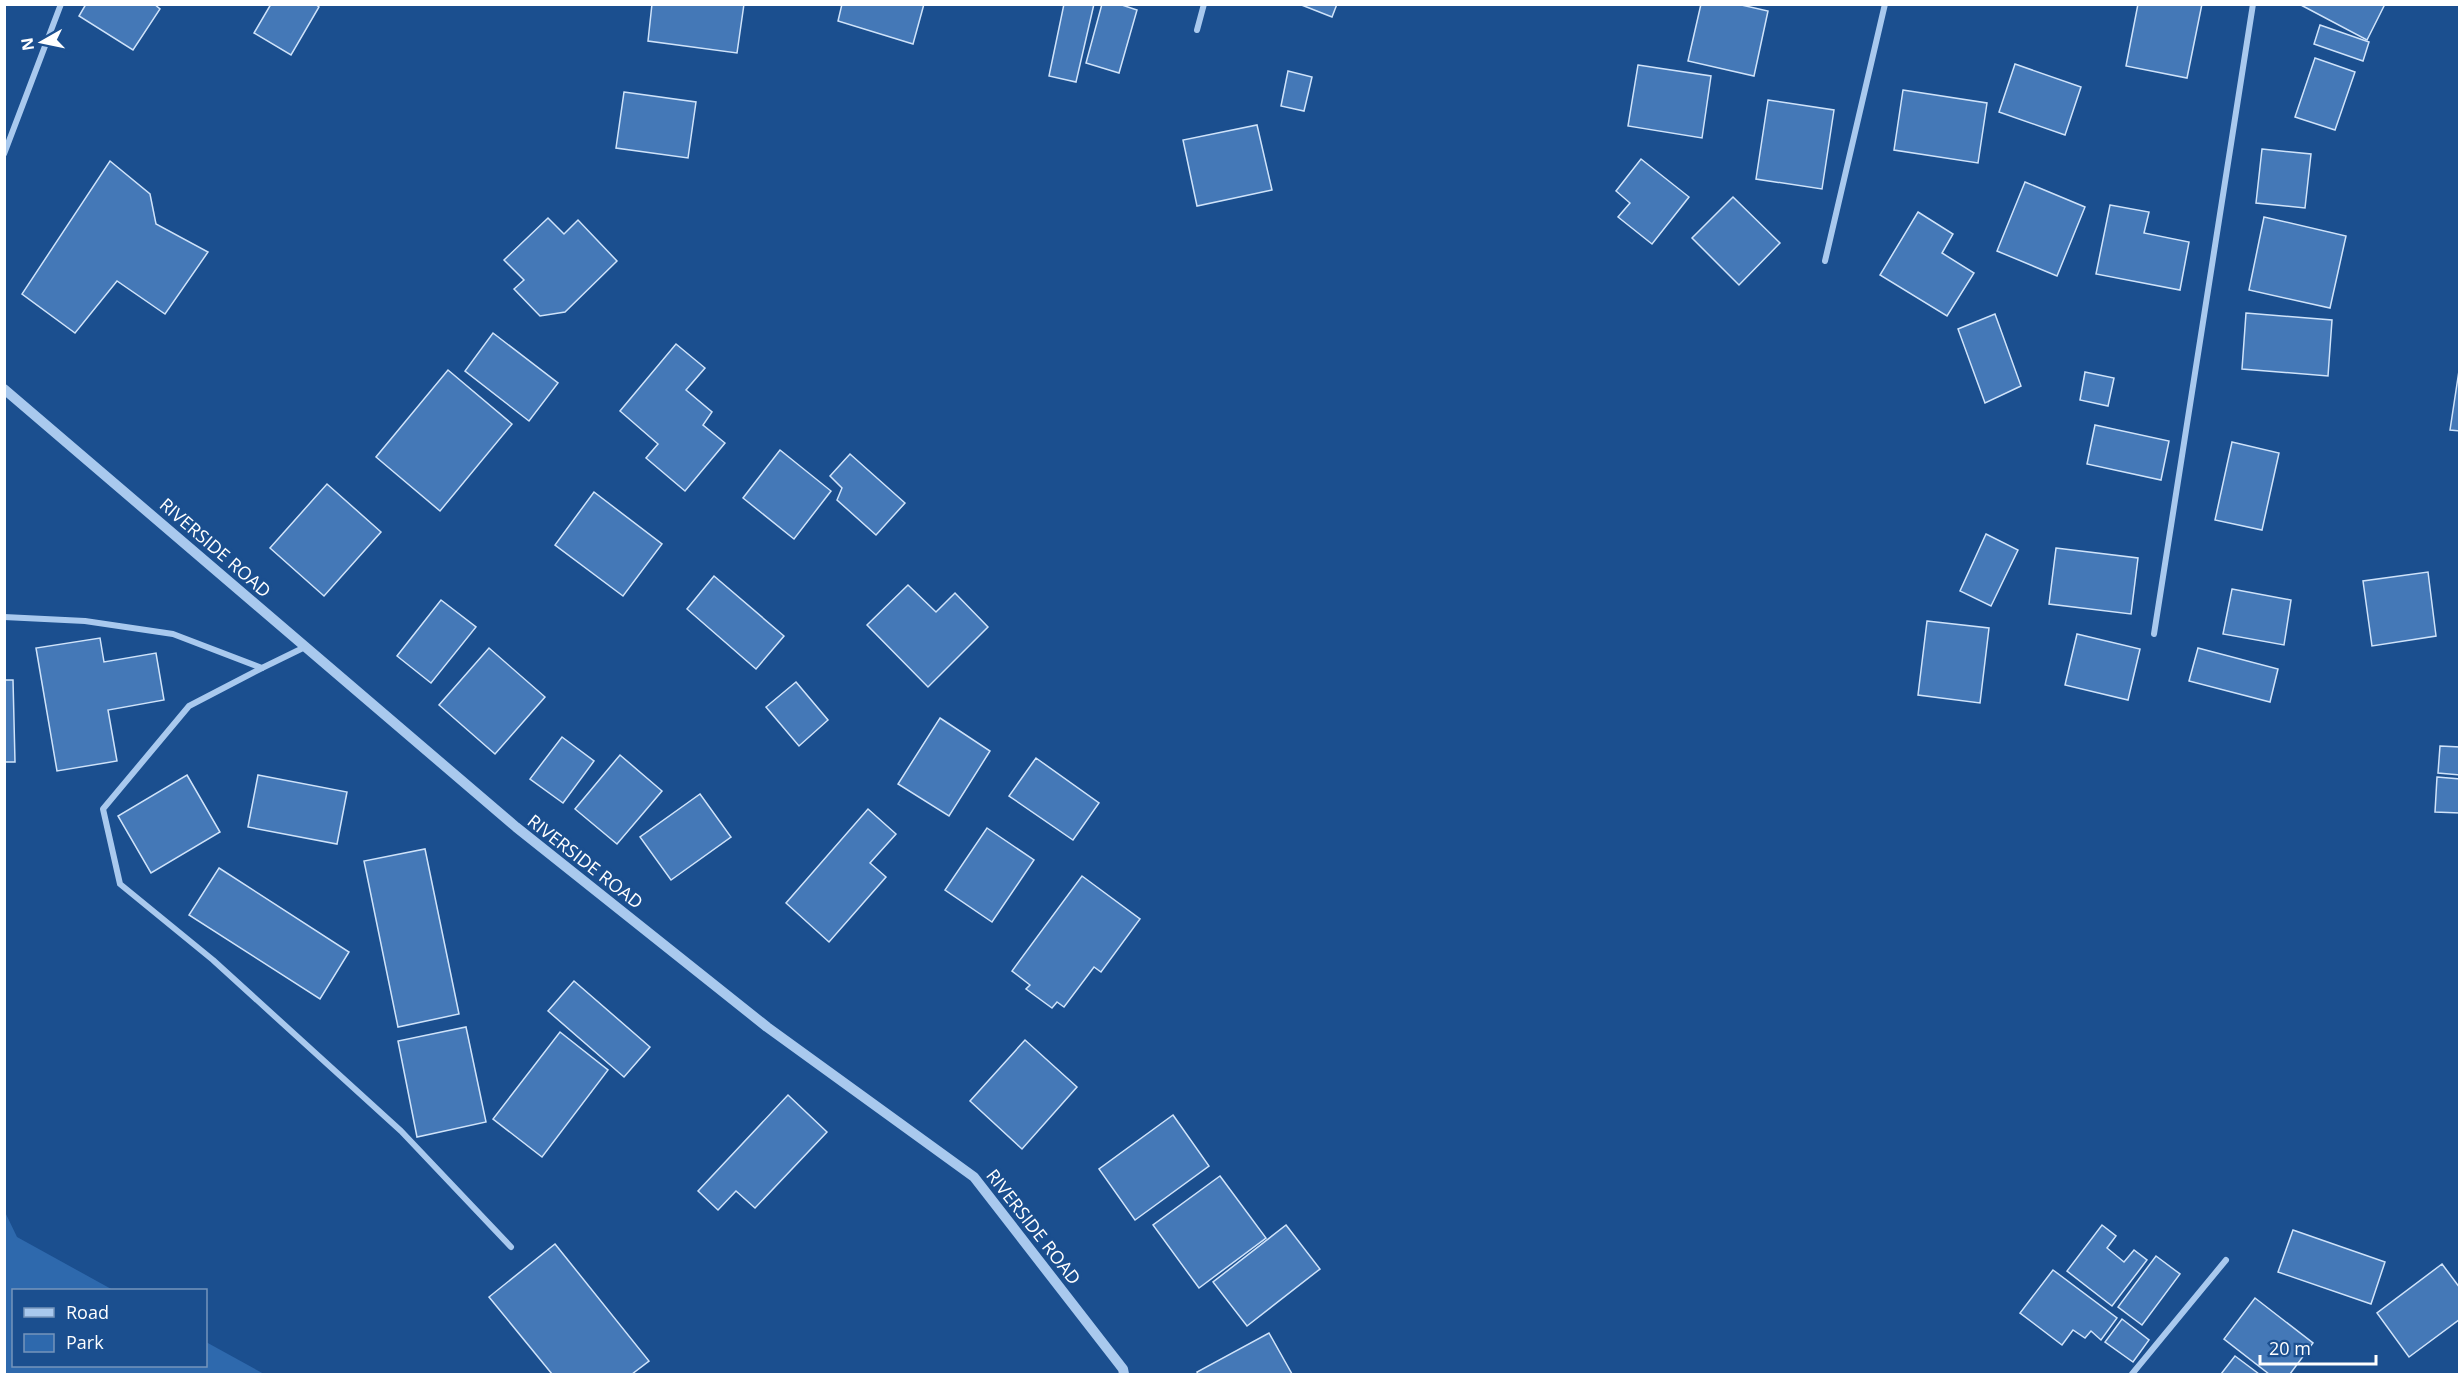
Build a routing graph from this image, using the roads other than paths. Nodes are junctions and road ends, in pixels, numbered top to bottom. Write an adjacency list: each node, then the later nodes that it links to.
1 (62, 4): 6 (street)
2 (1204, 4): 5 (street)
3 (1885, 4): 7 (street)
4 (2253, 4): 10 (street)
5 (1197, 30)
6 (4, 154)
7 (1825, 261)
8 (4, 389): 11 (street, RIVERSIDE ROAD)
9 (4, 617): 12 (street)
10 (2154, 634)
11 (305, 646): 12 (street); 15 (street, RIVERSIDE ROAD)
12 (262, 668): 13 (street)
13 (511, 1248)
14 (2226, 1260): 16 (street)
15 (1124, 1374)
16 (2132, 1374)

